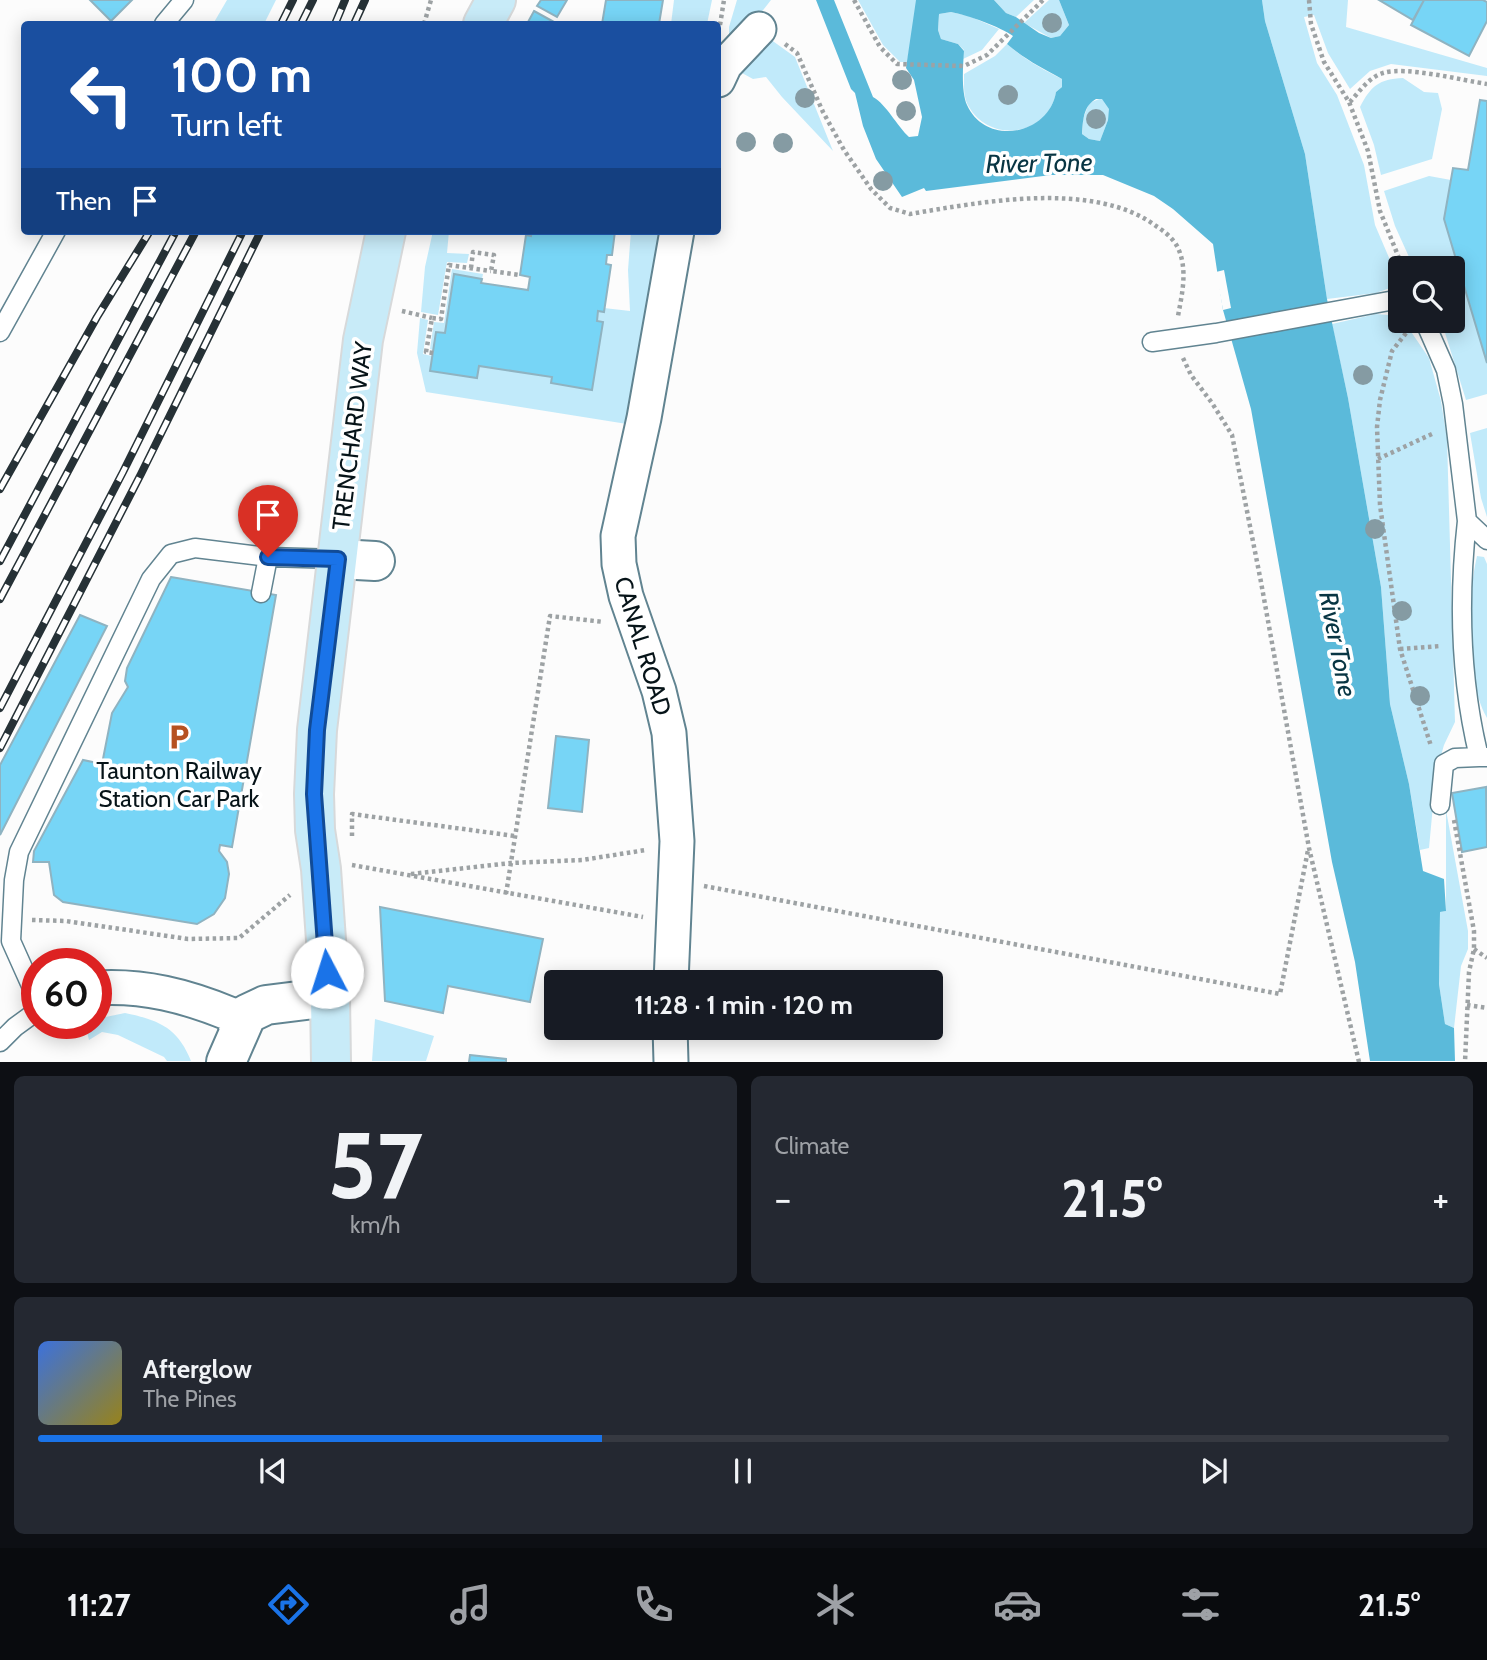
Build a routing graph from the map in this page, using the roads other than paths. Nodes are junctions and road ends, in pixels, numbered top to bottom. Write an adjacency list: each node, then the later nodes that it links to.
1 (184, 0): 3 (lane)
2 (496, 0): 4 (main road)
3 (166, 21)
4 (485, 21)
5 (759, 29): 6 (street)
6 (721, 74)
7 (54, 235): 11 (lane)
8 (385, 235): 17 (main road, TRENCHARD WAY)
9 (676, 235): 22 (street, CANAL ROAD)
10 (1388, 301): 13 (lane)
11 (0, 332)
12 (1421, 333): 14 (lane)
13 (1152, 342)
14 (1467, 521): 15 (lane); 19 (lane)
15 (1487, 540)
16 (268, 557): 17 (lane); 18 (lane); 21 (lane)
17 (356, 560): 24 (main road, TRENCHARD WAY)
18 (261, 593)
19 (1483, 757): 20 (lane)
20 (1447, 811)
21 (21, 964)
22 (672, 970)
23 (112, 988): 28 (street)
24 (330, 997): 28 (street); 29 (main road, TRENCHARD WAY)
25 (21, 1023): 27 (lane)
26 (670, 1040): 30 (street)
27 (0, 1042)
28 (232, 1046)
29 (331, 1062)
30 (671, 1062)

